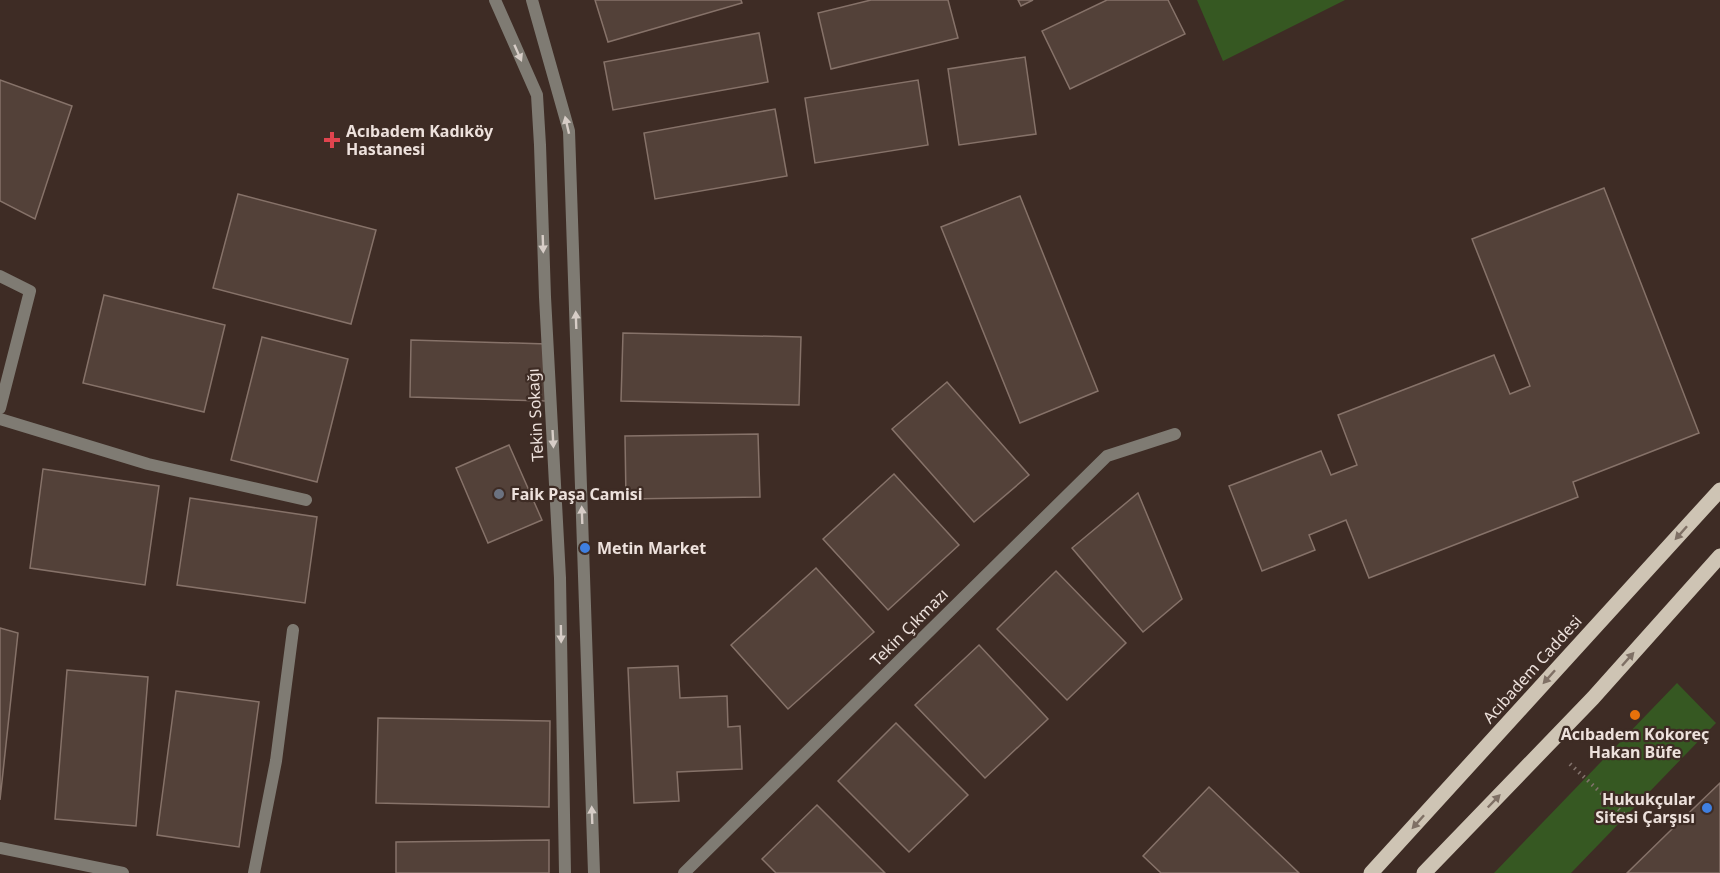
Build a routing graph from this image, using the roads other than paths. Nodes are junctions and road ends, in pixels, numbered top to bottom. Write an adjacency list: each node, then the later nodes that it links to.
1 (495, 0): 14 (street, Tekin Sokağı, one-way to 14)
2 (532, 0): 15 (street, one-way to 2)
3 (0, 276): 4 (street)
4 (0, 408)
5 (0, 419): 8 (street)
6 (1175, 434): 16 (street, Tekin Çıkmazı)
7 (1720, 490): 17 (main road, Acıbadem Caddesi, one-way to 17)
8 (306, 500)
9 (1720, 556): 18 (main road, one-way to 9)
10 (293, 630): 13 (street)
11 (0, 848): 12 (street)
12 (123, 873)
13 (254, 873)
14 (565, 873)
15 (594, 873)
16 (684, 873)
17 (1371, 873)
18 (1425, 873)

